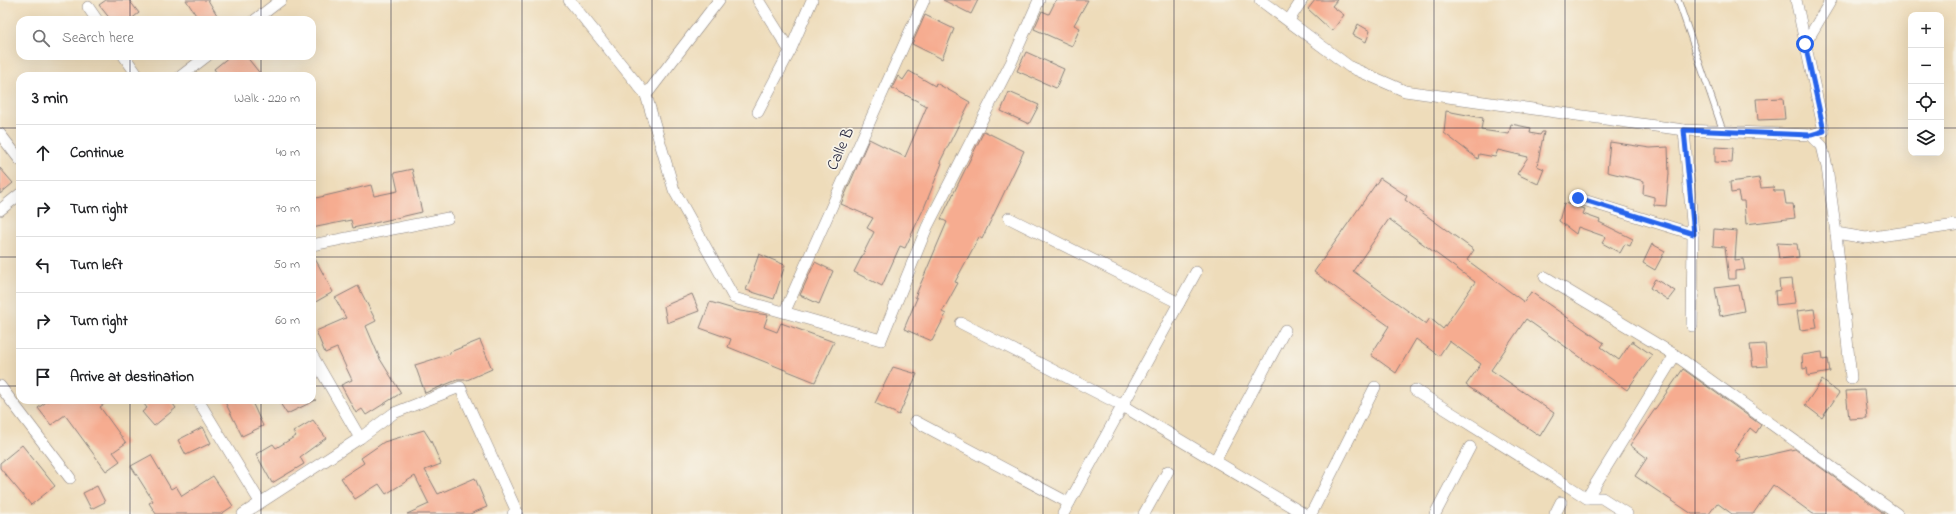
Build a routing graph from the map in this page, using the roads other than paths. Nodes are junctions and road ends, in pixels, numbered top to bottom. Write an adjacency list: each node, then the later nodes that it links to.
1 (281, 0): 15 (street)
2 (569, 0): 23 (street)
3 (719, 0): 23 (street)
4 (758, 0): 18 (street)
5 (812, 0): 18 (street)
6 (924, 0): 42 (street, Calle B)
7 (1039, 0): 42 (street)
8 (1260, 0): 16 (street)
9 (1302, 0): 16 (street)
10 (1678, 0): 26 (lane)
11 (1796, 0): 17 (street)
12 (1832, 0): 17 (street)
13 (88, 7): 14 (street)
14 (94, 16)
15 (260, 16)
16 (1289, 20): 25 (street)
17 (1805, 44): 28 (street)
18 (790, 51): 24 (street)
19 (127, 60): 21 (street)
20 (202, 60): 22 (street)
21 (135, 72)
22 (185, 72)
23 (646, 95): 42 (street)
24 (758, 112)
25 (1684, 130): 26 (street); 37 (street)
26 (1723, 131): 28 (street)
27 (0, 134): 29 (street)
28 (1811, 135): 36 (street)
29 (16, 155)
30 (16, 197): 32 (street)
31 (1578, 198): 37 (street)
32 (0, 210)
33 (448, 218): 38 (street)
34 (1009, 218): 41 (street)
35 (1956, 225): 36 (street)
36 (1836, 233): 48 (street)
37 (1694, 234): 44 (street)
38 (316, 244)
39 (1196, 272): 41 (street)
40 (1545, 277): 46 (street)
41 (1179, 303): 53 (street)
42 (785, 311)
43 (961, 323): 53 (street)
44 (1692, 326)
45 (1285, 330): 57 (street)
46 (1675, 355): 60 (street); 73 (street)
47 (316, 362): 55 (street)
48 (1852, 378)
49 (0, 386): 59 (street)
50 (1375, 387): 69 (street)
51 (1415, 390): 60 (street)
52 (200, 404): 61 (street)
53 (1123, 406): 57 (street); 62 (street)
54 (915, 421): 62 (street)
55 (360, 438): 61 (street); 65 (street)
56 (1470, 447): 70 (street)
57 (1215, 461): 68 (street)
58 (1168, 471): 67 (street)
59 (70, 478)
60 (1588, 498): 72 (street)
61 (260, 502): 64 (street)
62 (1069, 502): 66 (street)
63 (1561, 502): 71 (street)
64 (243, 514)
65 (513, 514)
66 (1063, 514)
67 (1144, 514)
68 (1304, 514)
69 (1311, 514)
70 (1435, 514)
71 (1555, 514)
72 (1627, 514)
73 (1897, 514)

